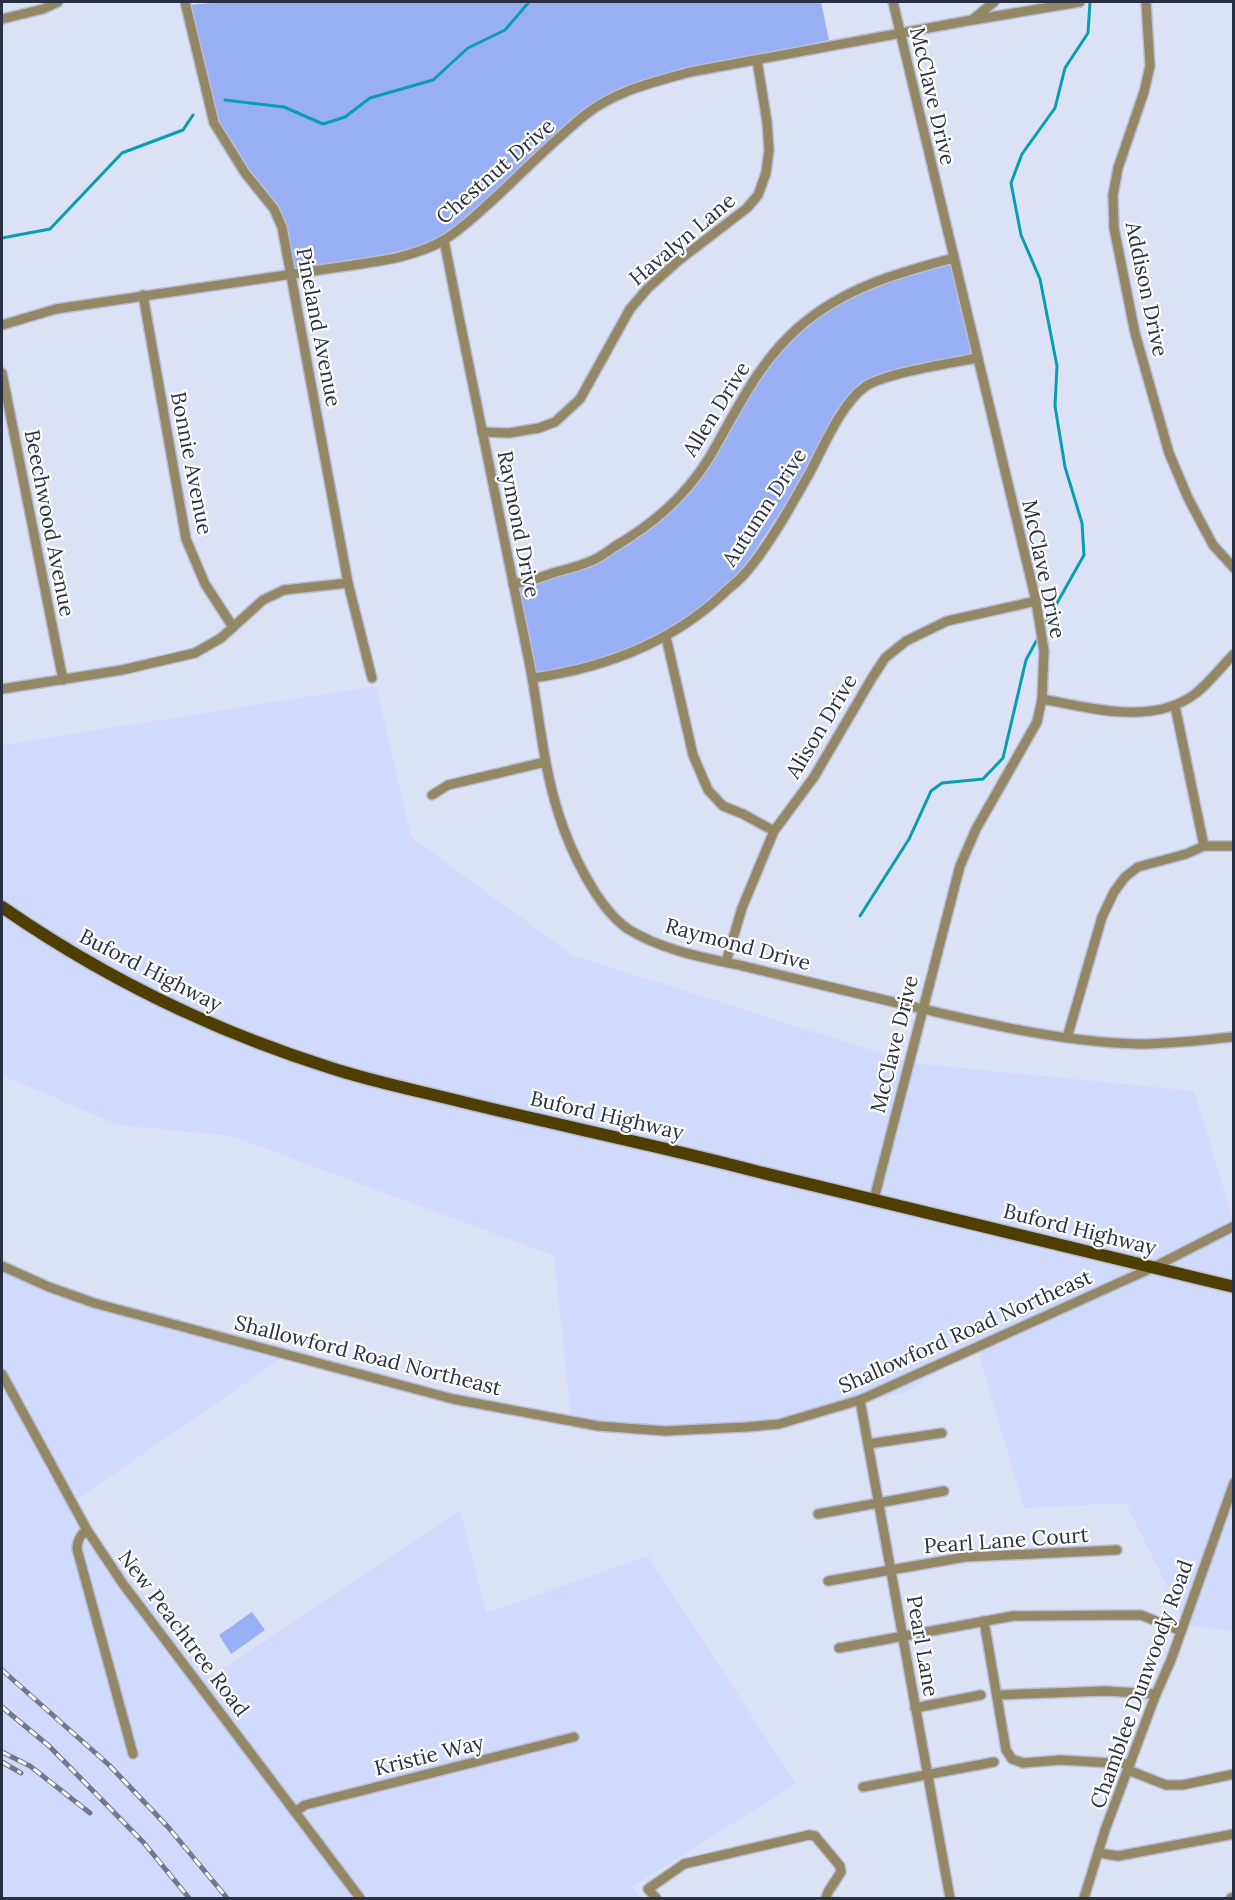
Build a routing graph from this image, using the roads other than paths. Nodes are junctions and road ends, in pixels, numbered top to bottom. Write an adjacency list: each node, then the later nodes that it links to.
1 (58, 2): 7 (street)
2 (185, 2): 13 (street, Pineland Avenue)
3 (893, 2): 9 (street, McClave Drive)
4 (994, 2): 8 (street, Chestnut Drive)
5 (1080, 2): 8 (street)
6 (1146, 2): 19 (street, Addison Drive)
7 (2, 19)
8 (972, 20): 9 (street, Chestnut Drive)
9 (899, 32): 10 (street, Chestnut Drive); 12 (street, McClave Drive)
10 (757, 60): 11 (street, Chestnut Drive); 18 (street, Havalyn Lane)
11 (444, 240): 13 (street, Chestnut Drive); 18 (street, Raymond Drive)
12 (954, 258): 16 (street, McClave Drive); 21 (street, Allen Drive)
13 (291, 274): 14 (street, Chestnut Drive); 20 (street, Pineland Avenue)
14 (143, 295): 15 (street, Chestnut Drive); 23 (street, Bonnie Avenue)
15 (2, 325)
16 (977, 358): 22 (street, McClave Drive); 24 (street, Autumn Drive)
17 (2, 373): 28 (street, Beechwood Avenue)
18 (482, 432): 21 (street, Raymond Drive)
19 (1233, 568)
20 (348, 583): 23 (street); 26 (street, Pineland Avenue)
21 (513, 584): 27 (street, Raymond Drive)
22 (1035, 602): 30 (street, McClave Drive); 34 (street, Alison Drive)
23 (233, 627): 28 (street)
24 (666, 637): 27 (street, Autumn Drive); 34 (street)
25 (1233, 654): 31 (street)
26 (372, 678)
27 (533, 678): 32 (street, Raymond Drive)
28 (63, 680): 29 (street)
29 (2, 689)
30 (1042, 699): 31 (street); 39 (street, McClave Drive)
31 (1175, 706): 35 (street)
32 (545, 762): 33 (street); 38 (street, Raymond Drive)
33 (432, 795)
34 (774, 831): 38 (street, Alison Drive)
35 (1204, 846): 36 (street); 41 (street)
36 (1233, 846)
37 (2, 906): 42 (main road, Buford Highway)
38 (726, 962): 39 (street, Raymond Drive)
39 (922, 1008): 41 (street, Raymond Drive); 42 (street, McClave Drive)
40 (1233, 1037): 41 (street, Raymond Drive)
41 (1067, 1038)
42 (874, 1199): 45 (main road, Buford Highway)
43 (1233, 1226): 45 (street, Shallowford Road Northeast)
44 (2, 1266): 48 (street, Shallowford Road Northeast)
45 (1154, 1267): 46 (main road, Buford Highway); 48 (street, Shallowford Road Northeast)
46 (1233, 1287)
47 (2, 1374): 55 (street, New Peachtree Road)
48 (860, 1400): 50 (street, Pearl Lane)
49 (942, 1432): 50 (street)
50 (868, 1444): 53 (street, Pearl Lane)
51 (1233, 1483): 60 (street, Chamblee Dunwoody Road)
52 (944, 1491): 53 (street)
53 (878, 1503): 54 (street); 57 (street, Pearl Lane)
54 (818, 1514)
55 (87, 1530): 68 (street); 74 (street, New Peachtree Road)
56 (1117, 1550): 57 (street, Pearl Lane Court)
57 (891, 1569): 58 (street, Pearl Lane Court); 61 (street, Pearl Lane)
58 (828, 1581)
59 (984, 1621): 60 (street); 61 (street); 65 (street)
60 (1181, 1631): 63 (street, Chamblee Dunwoody Road)
61 (903, 1637): 62 (street); 66 (street, Pearl Lane)
62 (839, 1648)
63 (1156, 1694): 65 (street); 70 (street, Chamblee Dunwoody Road)
64 (981, 1695): 66 (street)
65 (998, 1695): 70 (street)
66 (915, 1708): 71 (street, Pearl Lane)
67 (574, 1737): 74 (street, Kristie Way)
68 (133, 1754)
69 (994, 1762): 71 (street)
70 (1129, 1767): 72 (street); 76 (street, Chamblee Dunwoody Road)
71 (928, 1774): 73 (street); 80 (street, Pearl Lane)
72 (1233, 1774)
73 (862, 1787)
74 (295, 1812): 77 (street, New Peachtree Road)
75 (1233, 1834): 76 (street)
76 (1099, 1853): 81 (street, Chamblee Dunwoody Road)
77 (360, 1899)
78 (656, 1899): 79 (street)
79 (826, 1899)
80 (950, 1899)
81 (1084, 1899)

